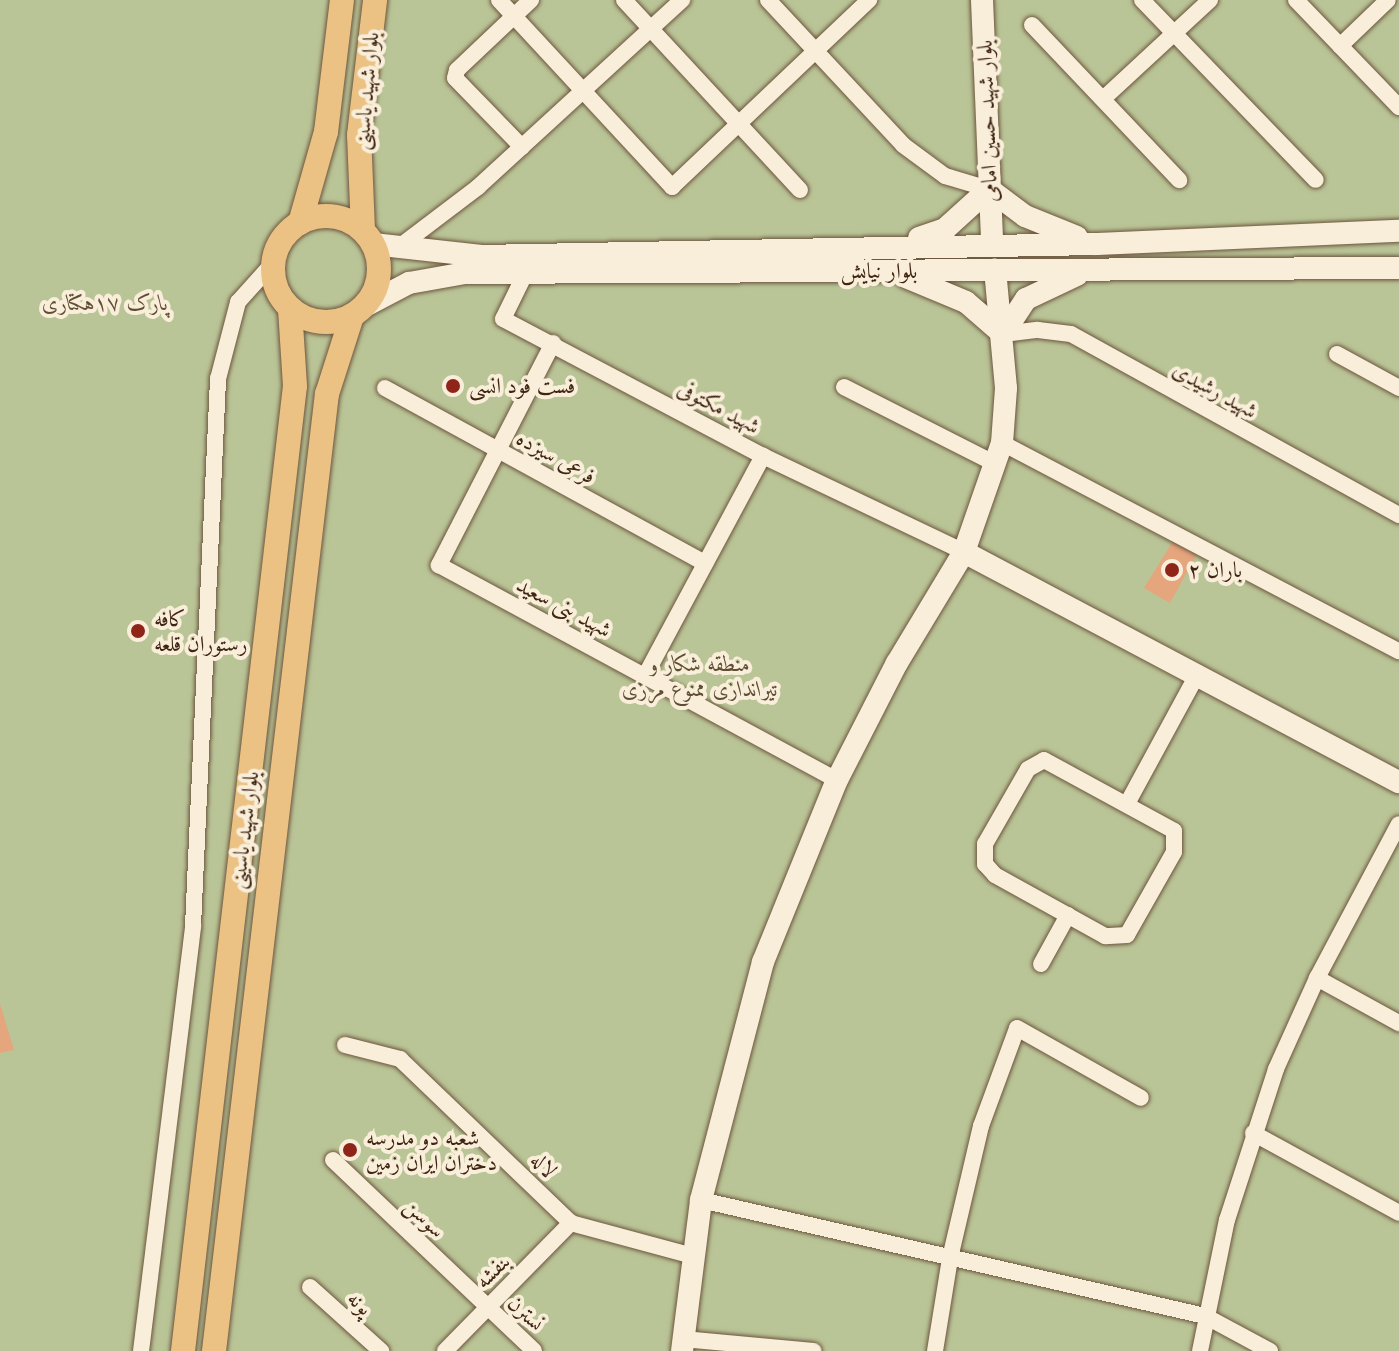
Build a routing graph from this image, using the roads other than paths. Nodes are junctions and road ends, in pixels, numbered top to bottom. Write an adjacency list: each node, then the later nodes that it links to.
1 (342, 0): 29 (main road, بلوار شهید یاسینی)
2 (375, 0): 31 (main road, بلوار شهید یاسینی)
3 (499, 0): 14 (street)
4 (531, 0): 14 (street)
5 (624, 0): 16 (street)
6 (682, 0): 16 (street)
7 (768, 0): 19 (street)
8 (869, 0): 19 (street)
9 (982, 0): 27 (main road, بلوار شهید حسین امامی)
10 (1142, 0): 17 (street)
11 (1210, 0): 17 (street)
12 (1296, 0): 18 (street)
13 (1388, 0): 18 (street)
14 (514, 16): 20 (street); 24 (street)
15 (1032, 25): 21 (street)
16 (651, 29): 20 (street); 23 (street)
17 (1174, 33): 21 (street); 26 (street)
18 (1340, 46): 22 (street)
19 (814, 50): 23 (street); 27 (street)
20 (583, 91): 23 (street); 24 (street)
21 (1103, 99): 25 (street)
22 (1399, 107)
23 (738, 124): 28 (street)
24 (522, 147): 34 (street)
25 (1179, 180)
26 (1316, 180)
27 (989, 189): 32 (main road, بلوار شهید حسین امامی); 33 (main road); 35 (main road)
28 (800, 190)
29 (300, 223): 31 (main road); 38 (main road)
30 (1399, 231): 33 (main road, بلوار نیایش)
31 (368, 237): 34 (main road, بلوار نیایش); 45 (main road)
32 (992, 243): 33 (main road, بلوار نیایش); 35 (main road, بلوار نیایش)
33 (1097, 244)
34 (399, 247): 36 (main road, بلوار نیایش)
35 (887, 247): 37 (main road, بلوار نیایش)
36 (624, 262): 37 (main road, بلوار نیایش); 42 (main road, بلوار نیایش)
37 (663, 262): 43 (main road, بلوار نیایش)
38 (273, 263): 44 (main road); 82 (street)
39 (1399, 268): 40 (main road, بلوار نیایش)
40 (1099, 269): 41 (main road, بلوار نیایش); 46 (main road)
41 (995, 270): 43 (main road, بلوار نیایش); 46 (main road)
42 (526, 272): 45 (main road, بلوار نیایش); 47 (street, شهید مکتوفی)
43 (889, 272): 46 (main road)
44 (290, 308): 45 (main road); 83 (main road, بلوار شهید یاسینی)
45 (359, 311): 84 (main road, بلوار شهید یاسینی)
46 (1003, 334): 53 (main road); 55 (street, شهید رشیدی)
47 (553, 343): 52 (street); 54 (street, شهید مکتوفی)
48 (1337, 354): 51 (street)
49 (844, 387): 53 (street)
50 (385, 388): 52 (street, فرعی سیزده)
51 (1399, 388)
52 (498, 451): 57 (street, فرعی سیزده); 60 (street, شهید بنی سعید)
53 (999, 453): 56 (main road); 58 (street)
54 (763, 456): 56 (street, شهید مکتوفی); 57 (street)
55 (1399, 515)
56 (964, 552): 59 (main road); 61 (main road)
57 (705, 563): 60 (street)
58 (1399, 651)
59 (1198, 673): 62 (main road); 63 (street)
60 (645, 676): 61 (street, شهید بنی سعید)
61 (837, 780): 73 (main road)
62 (1399, 782)
63 (1128, 802): 65 (street); 65 (street)
64 (1399, 824): 67 (street)
65 (1068, 915): 66 (street)
66 (1041, 964)
67 (1317, 978): 68 (street); 71 (street)
68 (1399, 1023)
69 (345, 1045): 75 (street, لاله)
70 (1141, 1098): 77 (street)
71 (1253, 1133): 74 (street); 80 (street)
72 (333, 1160): 79 (street, سوسن)
73 (701, 1200): 76 (main road); 77 (street)
74 (1399, 1213)
75 (571, 1223): 76 (street, لاله); 79 (street, بنفشه)
76 (693, 1256): 81 (main road)
77 (950, 1258): 80 (street); 89 (street)
78 (310, 1287): 85 (street, پونه)
79 (487, 1307): 86 (street, بنفشه); 87 (street, نسترن)
80 (1205, 1316): 90 (street); 91 (street)
81 (683, 1345): 88 (street)
82 (141, 1351)
83 (183, 1351)
84 (214, 1351)
85 (381, 1351)
86 (445, 1351)
87 (534, 1351)
88 (813, 1351)
89 (935, 1351)
90 (1200, 1351)
91 (1270, 1351)

